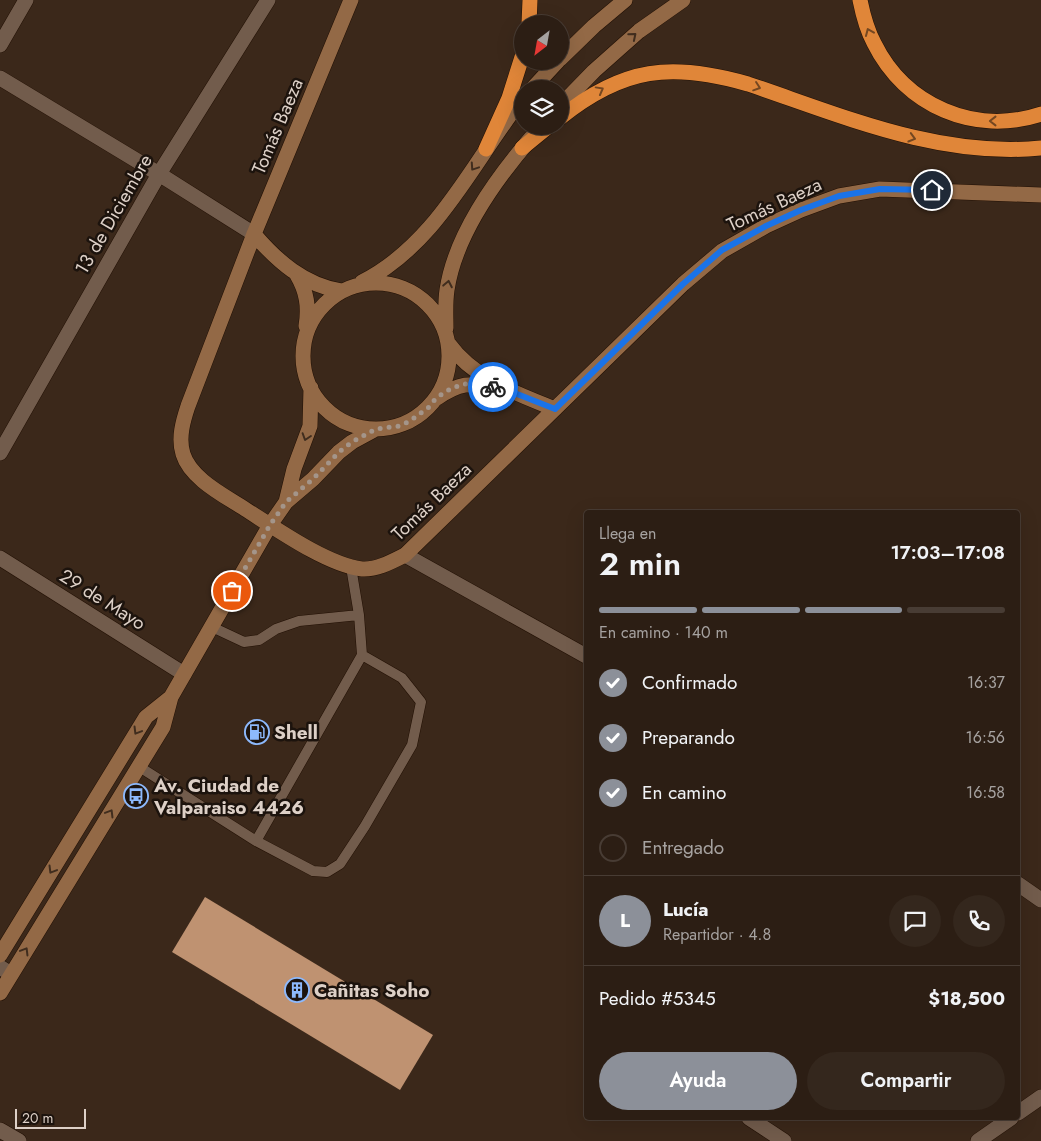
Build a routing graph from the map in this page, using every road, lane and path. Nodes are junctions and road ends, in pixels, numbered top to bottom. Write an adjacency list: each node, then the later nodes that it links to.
1 (26, 0): 9 (street)
2 (268, 0): 24 (street, 13 de Diciembre)
3 (351, 0): 26 (main road, Tomás Baeza)
4 (530, 0): 8 (highway)
5 (625, 0): 10 (main road)
6 (683, 0): 15 (main road, one-way to 6)
7 (860, 0): 18 (highway, one-way to 7)
8 (529, 15)
9 (0, 45)
10 (569, 50)
11 (518, 70): 23 (highway)
12 (550, 70): 14 (main road)
13 (0, 78): 24 (street)
14 (540, 80)
15 (569, 97)
16 (514, 110): 23 (main road)
17 (569, 111): 22 (highway, one-way to 22)
18 (1041, 114)
19 (533, 135): 21 (main road)
20 (539, 135): 21 (highway)
21 (522, 148): 29 (main road, one-way to 21)
22 (1041, 148)
23 (486, 149): 28 (main road, one-way to 28)
24 (159, 174): 26 (street); 36 (street, 13 de Diciembre)
25 (1041, 195): 34 (main road, Tomás Baeza)
26 (254, 234): 27 (main road); 38 (main road, Tomás Baeza)
27 (298, 275): 28 (main road); 30 (main road)
28 (347, 289): 29 (main road); 30 (main road)
29 (447, 338): 32 (main road); 33 (main road)
30 (303, 344): 31 (main road)
31 (311, 388): 35 (main road); 37 (main road, one-way to 37)
32 (512, 392): 33 (main road); 34 (main road)
33 (436, 398): 35 (main road)
34 (555, 409): 39 (main road, Tomás Baeza)
35 (376, 429): 37 (main road)
36 (0, 453)
37 (286, 502): 38 (main road)
38 (270, 525): 41 (main road, Tomás Baeza); 43 (main road)
39 (405, 555): 41 (main road, Tomás Baeza); 45 (street)
40 (0, 558): 46 (street, 29 de Mayo)
41 (351, 567): 42 (lane)
42 (359, 615): 43 (lane); 44 (lane)
43 (212, 627): 46 (main road)
44 (362, 655): 49 (lane); 49 (lane)
45 (584, 655)
46 (184, 674): 47 (main road)
47 (171, 697): 48 (main road); 52 (main road, one-way to 52)
48 (138, 766): 49 (lane); 53 (main road, one-way to 48)
49 (256, 841)
50 (1020, 885): 51 (street)
51 (1041, 900)
52 (0, 955)
53 (6, 971): 54 (main road)
54 (0, 993)
55 (1041, 1097): 56 (street)
56 (1020, 1112)
57 (752, 1120): 61 (street)
58 (1008, 1120): 62 (street)
59 (0, 1130): 60 (street)
60 (19, 1141)
61 (784, 1141)
62 (978, 1141)

